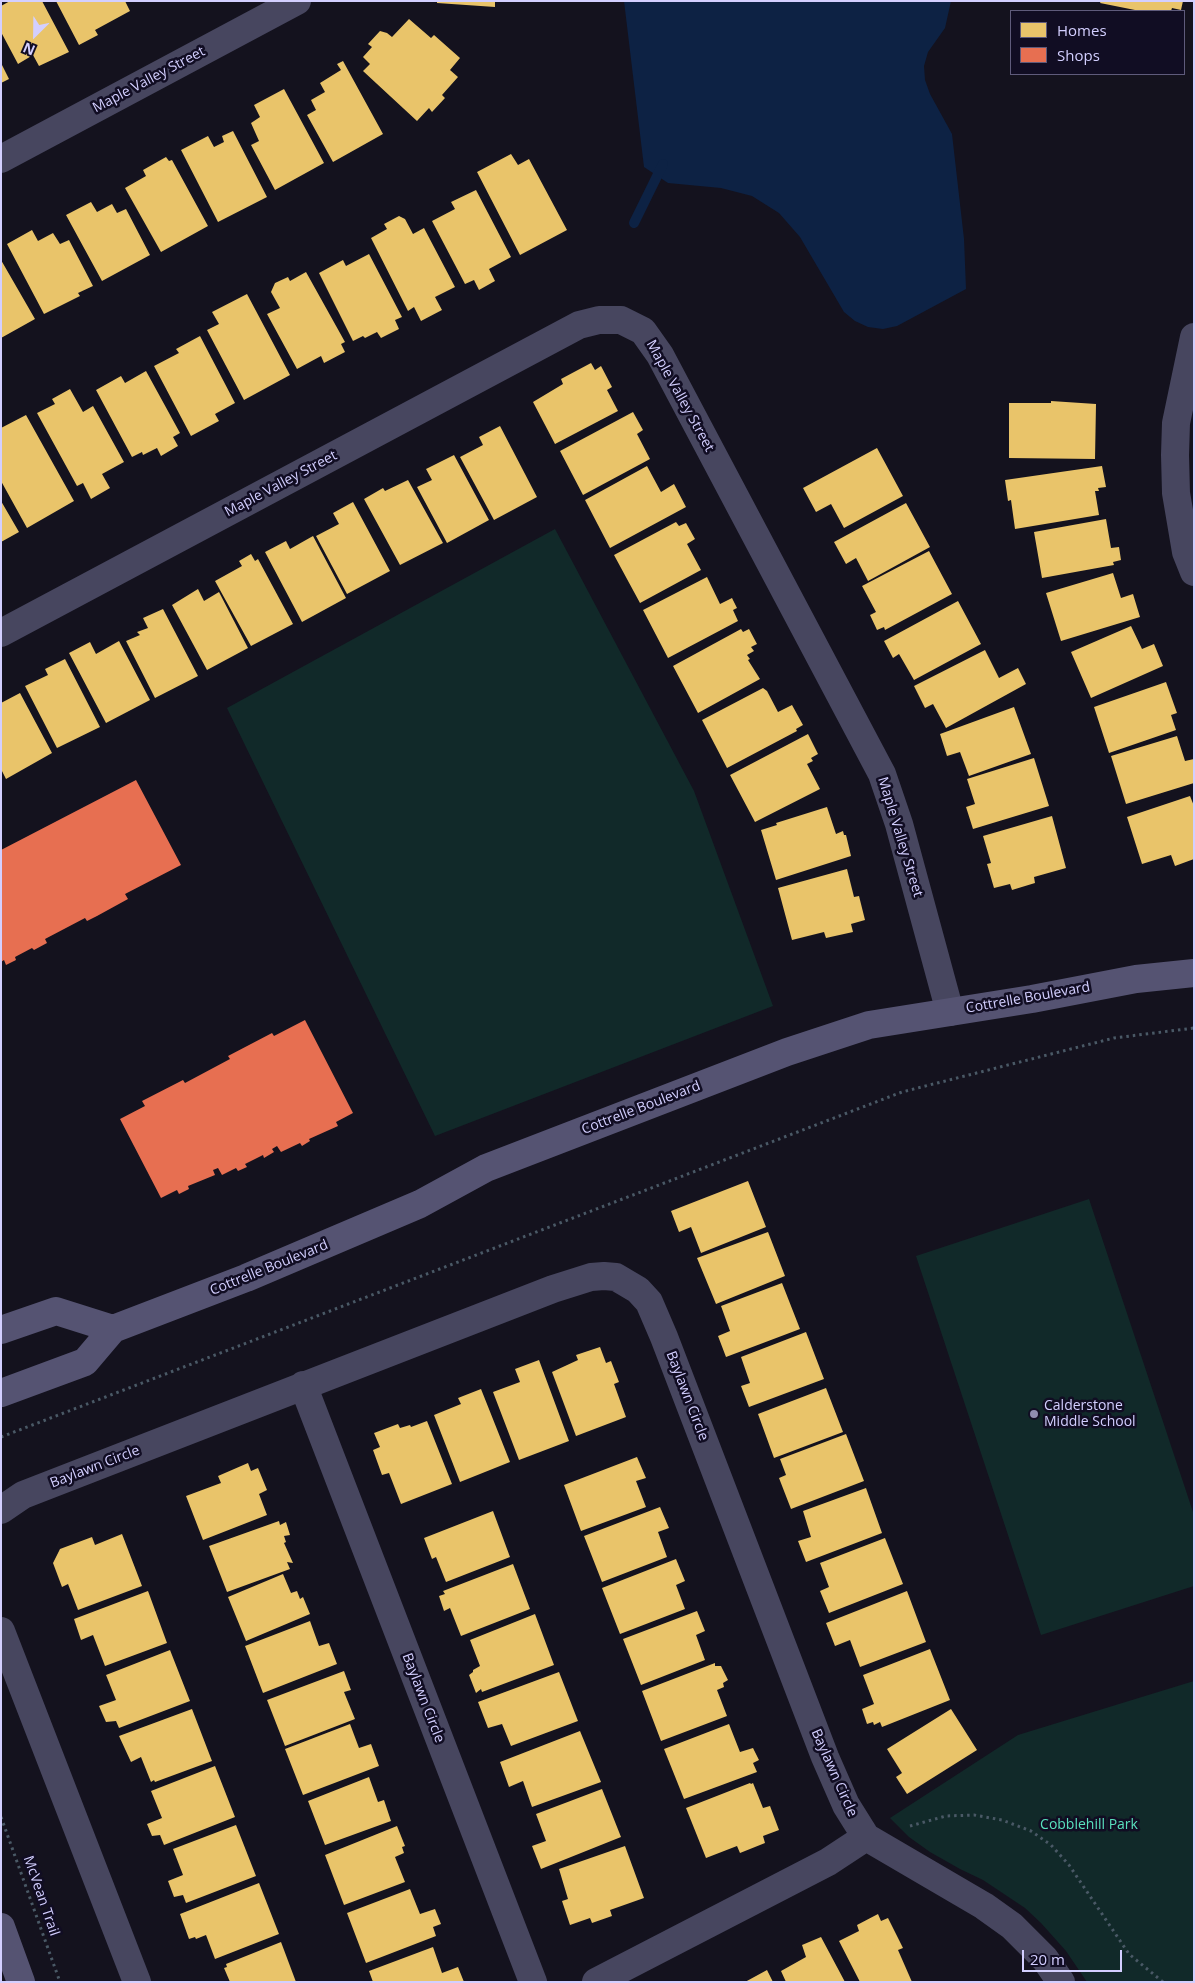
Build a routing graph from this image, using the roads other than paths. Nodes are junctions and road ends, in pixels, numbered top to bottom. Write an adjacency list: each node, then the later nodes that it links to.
1 (297, 1): 2 (street, Maple Valley Street)
2 (1, 159)
3 (1194, 337): 4 (street)
4 (1189, 381): 5 (street)
5 (1194, 572)
6 (1, 633): 8 (street, Maple Valley Street)
7 (1194, 973): 8 (main road, Cottrelle Boulevard)
8 (950, 1012): 9 (main road, Cottrelle Boulevard)
9 (113, 1329): 10 (main road); 12 (main road, Cottrelle Boulevard)
10 (1, 1330)
11 (303, 1386): 13 (street, Baylawn Circle); 15 (street, Baylawn Circle); 19 (street, Baylawn Circle)
12 (1, 1393)
13 (1, 1510)
14 (1, 1631): 18 (street)
15 (866, 1837): 20 (street); 21 (street, Baylawn Circle)
16 (1, 1927): 17 (main road)
17 (21, 1982)
18 (137, 1982)
19 (532, 1982)
20 (596, 1982)
21 (1061, 1982)

